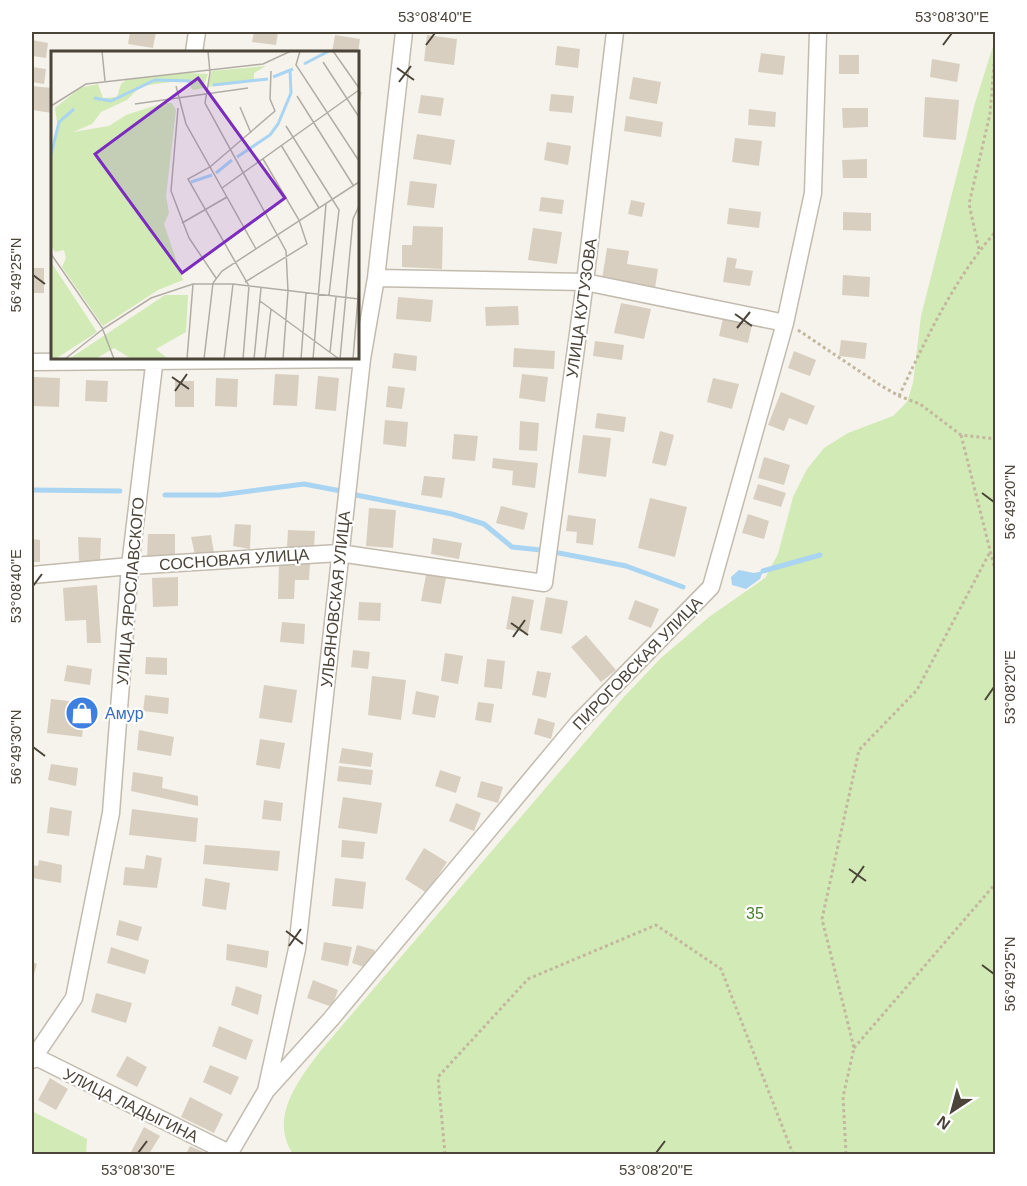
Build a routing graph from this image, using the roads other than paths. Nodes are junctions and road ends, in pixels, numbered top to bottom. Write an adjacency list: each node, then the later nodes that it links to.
1 (197, 32): 5 (street)
2 (404, 32): 6 (street, УЛЬЯНОВСКАЯ УЛИЦА)
3 (615, 32): 7 (street, УЛИЦА КУТУЗОВА)
4 (818, 32): 8 (street, ПИРОГОВСКАЯ УЛИЦА)
5 (194, 51)
6 (376, 278): 7 (street); 10 (street, УЛЬЯНОВСКАЯ УЛИЦА)
7 (585, 282): 8 (street); 15 (street, УЛИЦА КУТУЗОВА)
8 (785, 323): 17 (street, ПИРОГОВСКАЯ УЛИЦА)
9 (155, 359): 10 (street); 11 (street); 13 (street, УЛИЦА ЯРОСЛАВСКОГО)
10 (362, 359): 12 (street, УЛЬЯНОВСКАЯ УЛИЦА)
11 (32, 362)
12 (339, 553): 13 (street, СОСНОВАЯ УЛИЦА); 15 (street, СОСНОВАЯ УЛИЦА); 17 (street, УЛЬЯНОВСКАЯ УЛИЦА)
13 (130, 566): 14 (street, СОСНОВАЯ УЛИЦА); 16 (street, УЛИЦА ЯРОСЛАВСКОГО)
14 (32, 575)
15 (544, 584)
16 (33, 1057): 18 (street, УЛИЦА ЛАДЫГИНА)
17 (266, 1091): 18 (street, УЛЬЯНОВСКАЯ УЛИЦА)
18 (230, 1154)

